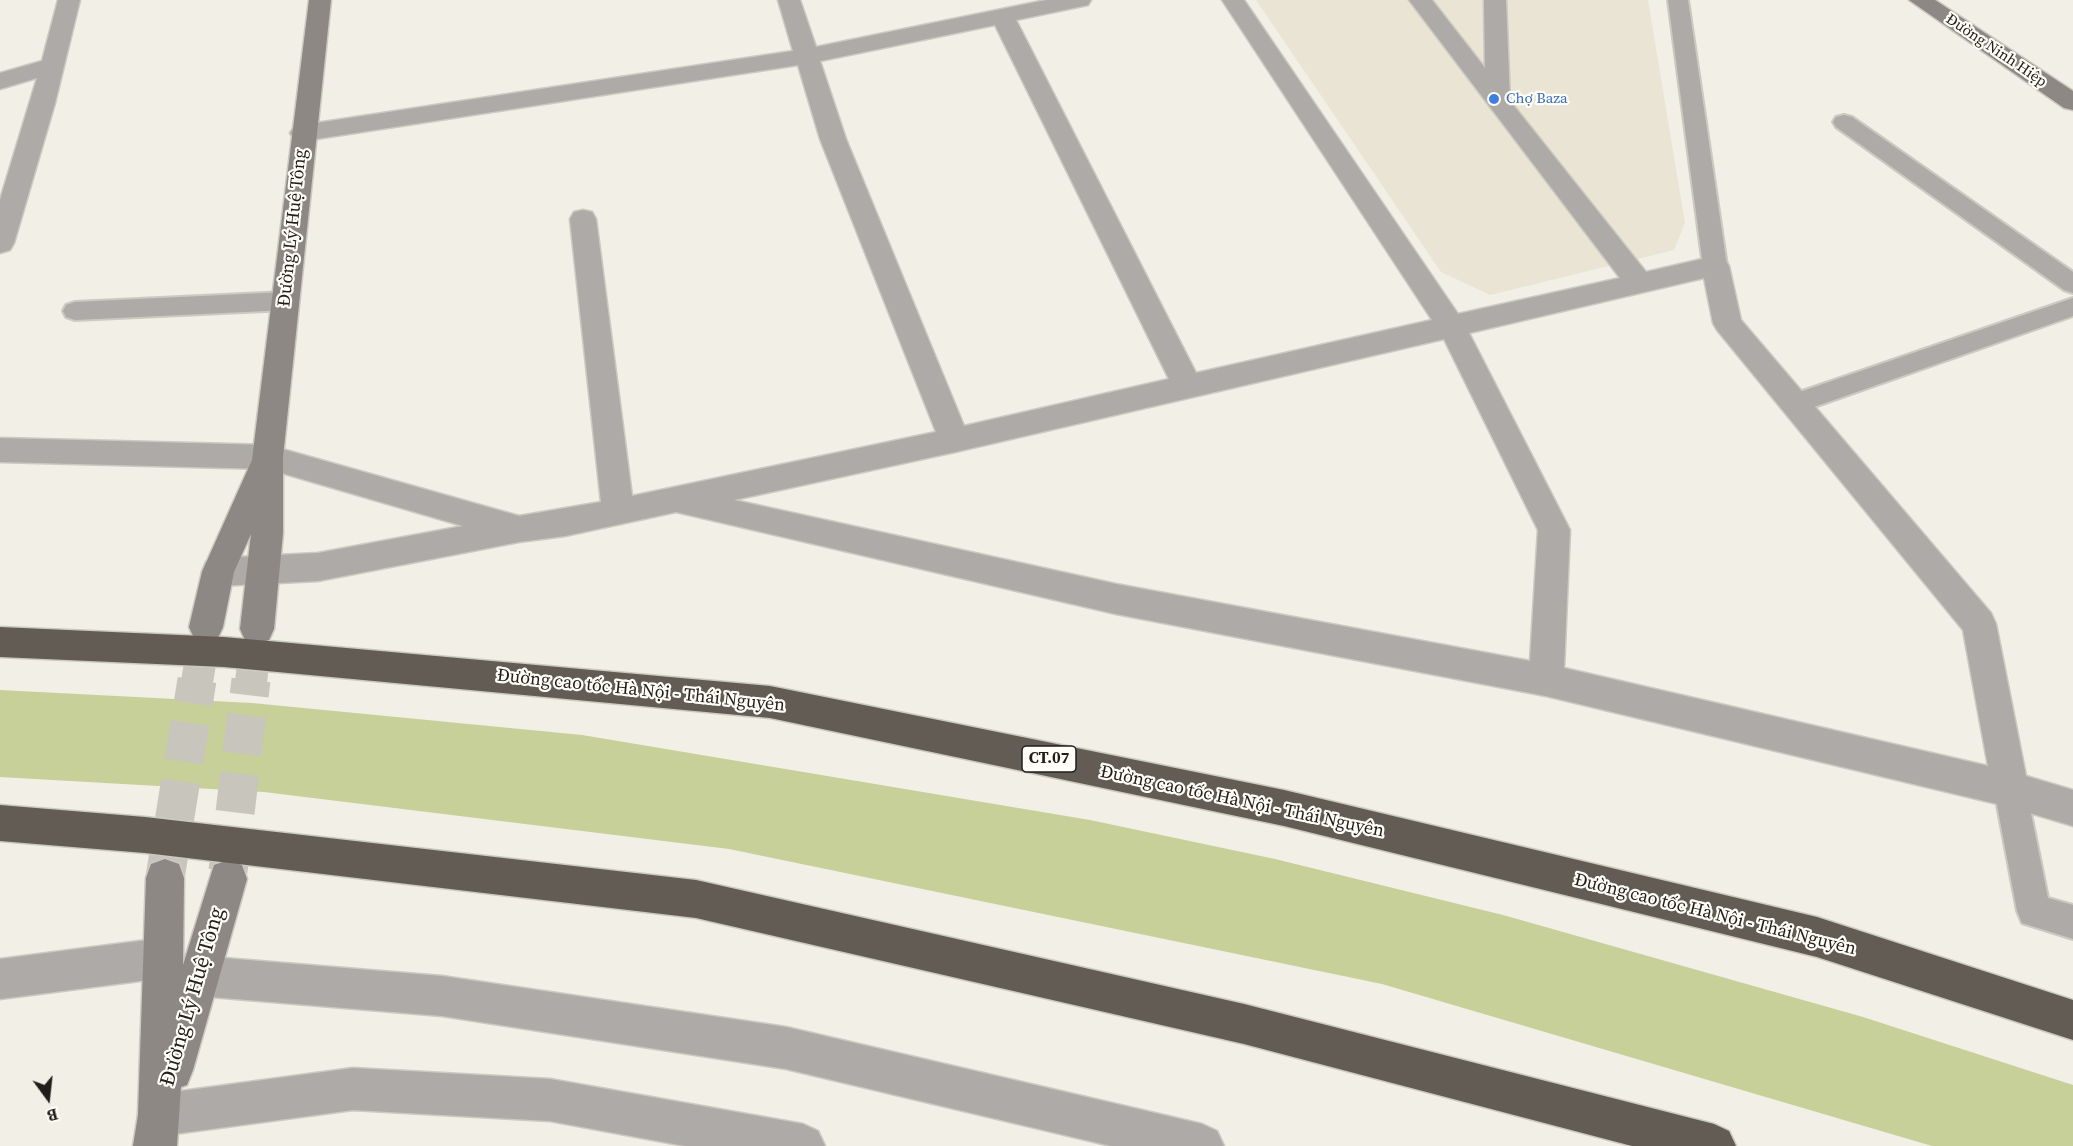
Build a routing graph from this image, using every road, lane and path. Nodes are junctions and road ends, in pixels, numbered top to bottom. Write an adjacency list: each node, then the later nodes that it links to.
1 (69, 0): 12 (street)
2 (320, 0): 17 (main road, Đường Lý Huệ Tông)
3 (789, 0): 11 (street)
4 (1080, 0): 10 (street)
5 (1233, 0): 26 (street)
6 (1420, 0): 14 (street)
7 (1495, 0): 14 (street)
8 (1678, 0): 20 (lane)
9 (1920, 0): 15 (main road, Đường Ninh Hiệp)
10 (1002, 16): 11 (street); 27 (street)
11 (807, 56): 17 (street); 29 (street)
12 (52, 66): 13 (street); 19 (street)
13 (0, 81)
14 (1498, 102): 22 (street)
15 (2073, 102)
16 (1844, 122): 21 (lane)
17 (303, 133): 23 (main road, Đường Lý Huệ Tông)
18 (583, 219): 33 (street)
19 (0, 243)
20 (1715, 266): 22 (street); 28 (street)
21 (2067, 274)
22 (1640, 284): 26 (street)
23 (286, 302): 25 (lane); 31 (main road, Đường Lý Huệ Tông)
24 (2073, 307): 28 (lane)
25 (75, 311)
26 (1452, 327): 27 (street); 40 (street)
27 (1188, 387): 29 (street)
28 (1794, 404): 41 (street)
29 (955, 440): 32 (street)
30 (0, 450): 31 (street)
31 (268, 457): 34 (street); 35 (main road, Đường Lý Huệ Tông); 36 (main road, Đường Lý Huệ Tông)
32 (673, 499): 33 (street); 40 (street)
33 (618, 511): 34 (street)
34 (519, 529): 35 (street)
35 (263, 570): 36 (street); 38 (main road, Đường Lý Huệ Tông)
36 (218, 572): 37 (main road, Đường Lý Huệ Tông)
37 (206, 627)
38 (257, 629)
39 (0, 642): 50 (highway, Đường cao tốc Hà Nội - Thái Nguyên / CT.07)
40 (1546, 681): 41 (street)
41 (2010, 789): 42 (street); 46 (lane)
42 (2073, 808)
43 (0, 823): 55 (highway)
44 (165, 878): 47 (main road, Đường Lý Huệ Tông)
45 (228, 879): 48 (main road, Đường Lý Huệ Tông)
46 (2073, 922)
47 (163, 958): 49 (street); 51 (main road, Đường Lý Huệ Tông)
48 (199, 976): 51 (main road, Đường Lý Huệ Tông); 54 (street)
49 (0, 979)
50 (2073, 1020)
51 (157, 1131): 52 (street)
52 (663, 1133): 53 (street)
53 (803, 1146)
54 (1202, 1146)
55 (1714, 1146)

